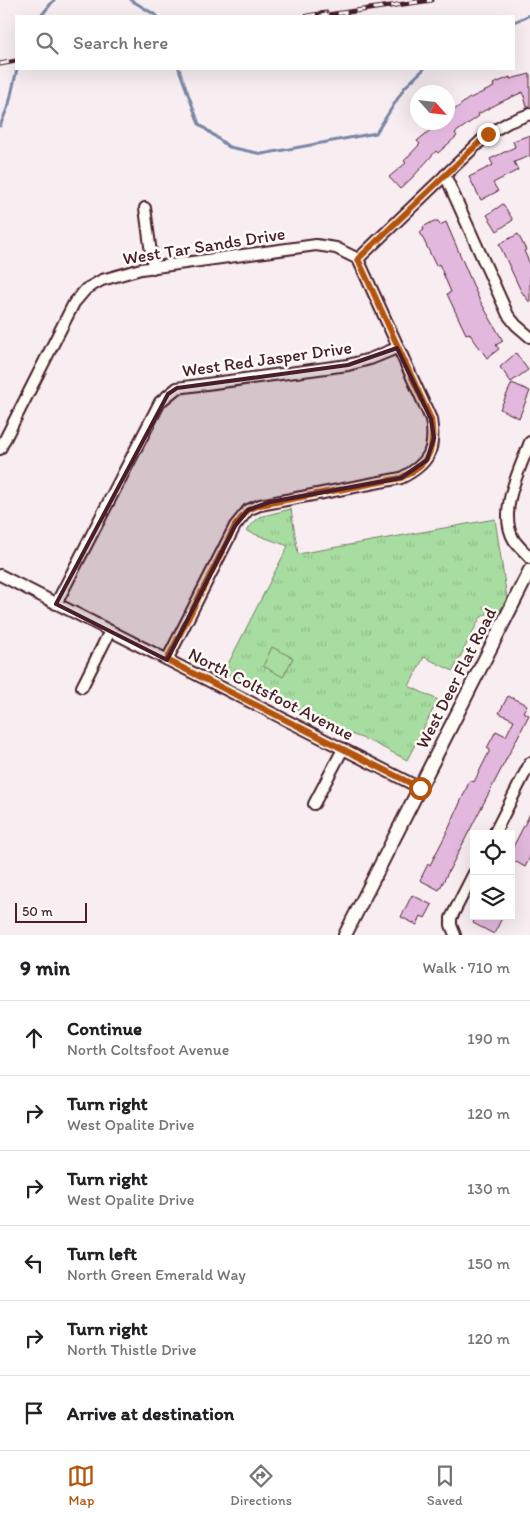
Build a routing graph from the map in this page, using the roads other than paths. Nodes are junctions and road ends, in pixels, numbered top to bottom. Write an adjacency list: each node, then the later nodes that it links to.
1 (530, 114): 2 (street)
2 (445, 175): 4 (street); 6 (street)
3 (145, 208): 5 (street)
4 (358, 259): 5 (street, West Tar Sands Drive); 7 (street)
5 (153, 268): 9 (street, West Tar Sands Drive)
6 (530, 337)
7 (398, 348): 13 (street, West Red Jasper Drive); 15 (street)
8 (530, 442): 10 (street)
9 (0, 449)
10 (530, 558)
11 (530, 570): 19 (street, West Deer Flat Road)
12 (0, 575): 13 (street, North Coltsfoot Avenue)
13 (56, 604): 14 (street, North Coltsfoot Avenue)
14 (110, 632): 15 (street, North Coltsfoot Avenue); 16 (street)
15 (167, 660): 17 (street, North Coltsfoot Avenue)
16 (82, 687)
17 (343, 749): 19 (street, North Coltsfoot Avenue); 20 (street)
18 (530, 762): 21 (street)
19 (420, 788): 24 (street, West Deer Flat Road)
20 (314, 804)
21 (496, 830)
22 (473, 875): 23 (street)
23 (454, 934)
24 (345, 935)

